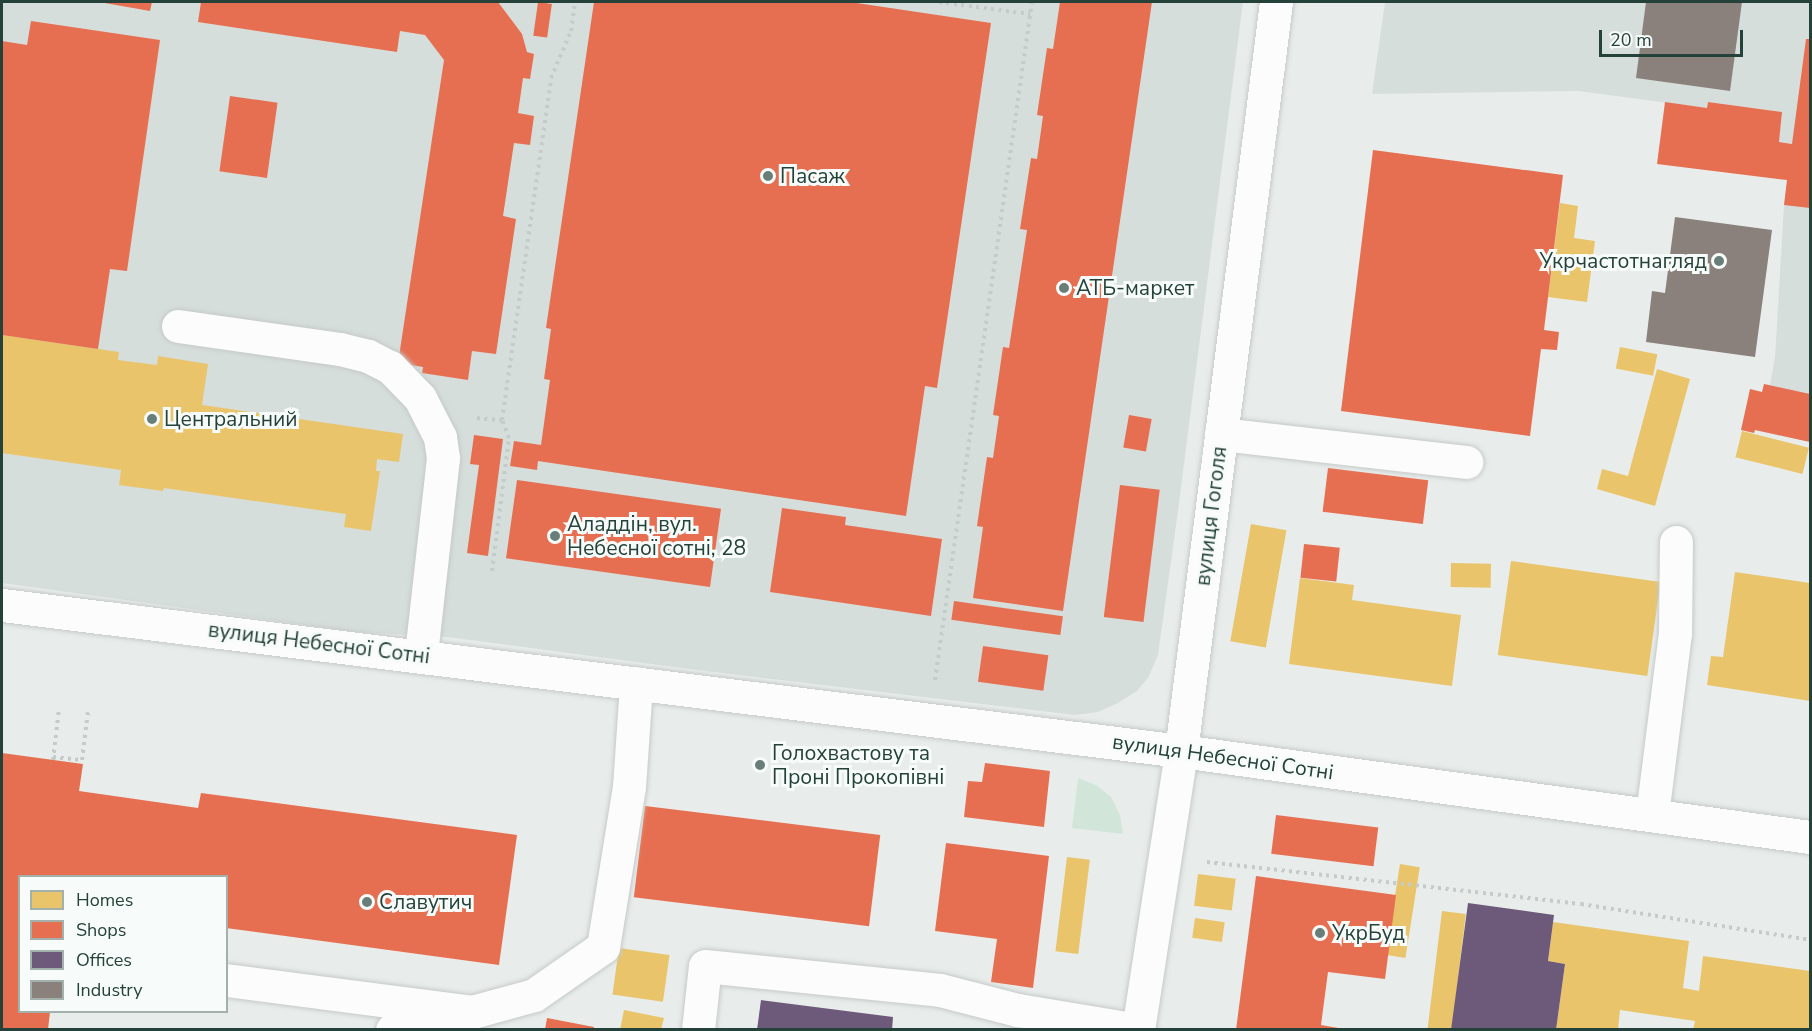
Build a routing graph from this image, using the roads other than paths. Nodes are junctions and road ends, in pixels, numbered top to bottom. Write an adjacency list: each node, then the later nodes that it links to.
1 (1276, 2): 3 (street, вулиця Гоголя)
2 (178, 326): 7 (street)
3 (1221, 434): 4 (street); 9 (street, вулиця Гоголя)
4 (1466, 462)
5 (1676, 542): 10 (street)
6 (2, 605): 7 (street, вулиця Небесної Сотні)
7 (421, 655): 8 (street, вулиця Небесної Сотні)
8 (636, 683): 9 (street, вулиця Небесної Сотні); 13 (street)
9 (1181, 751): 10 (street, вулиця Небесної Сотні); 16 (street, вулиця Гоголя)
10 (1652, 815): 11 (street, вулиця Небесної Сотні)
11 (1810, 837)
12 (228, 980): 13 (street)
13 (462, 1021): 14 (street)
14 (392, 1029)
15 (698, 1029): 16 (street)
16 (1138, 1029)

